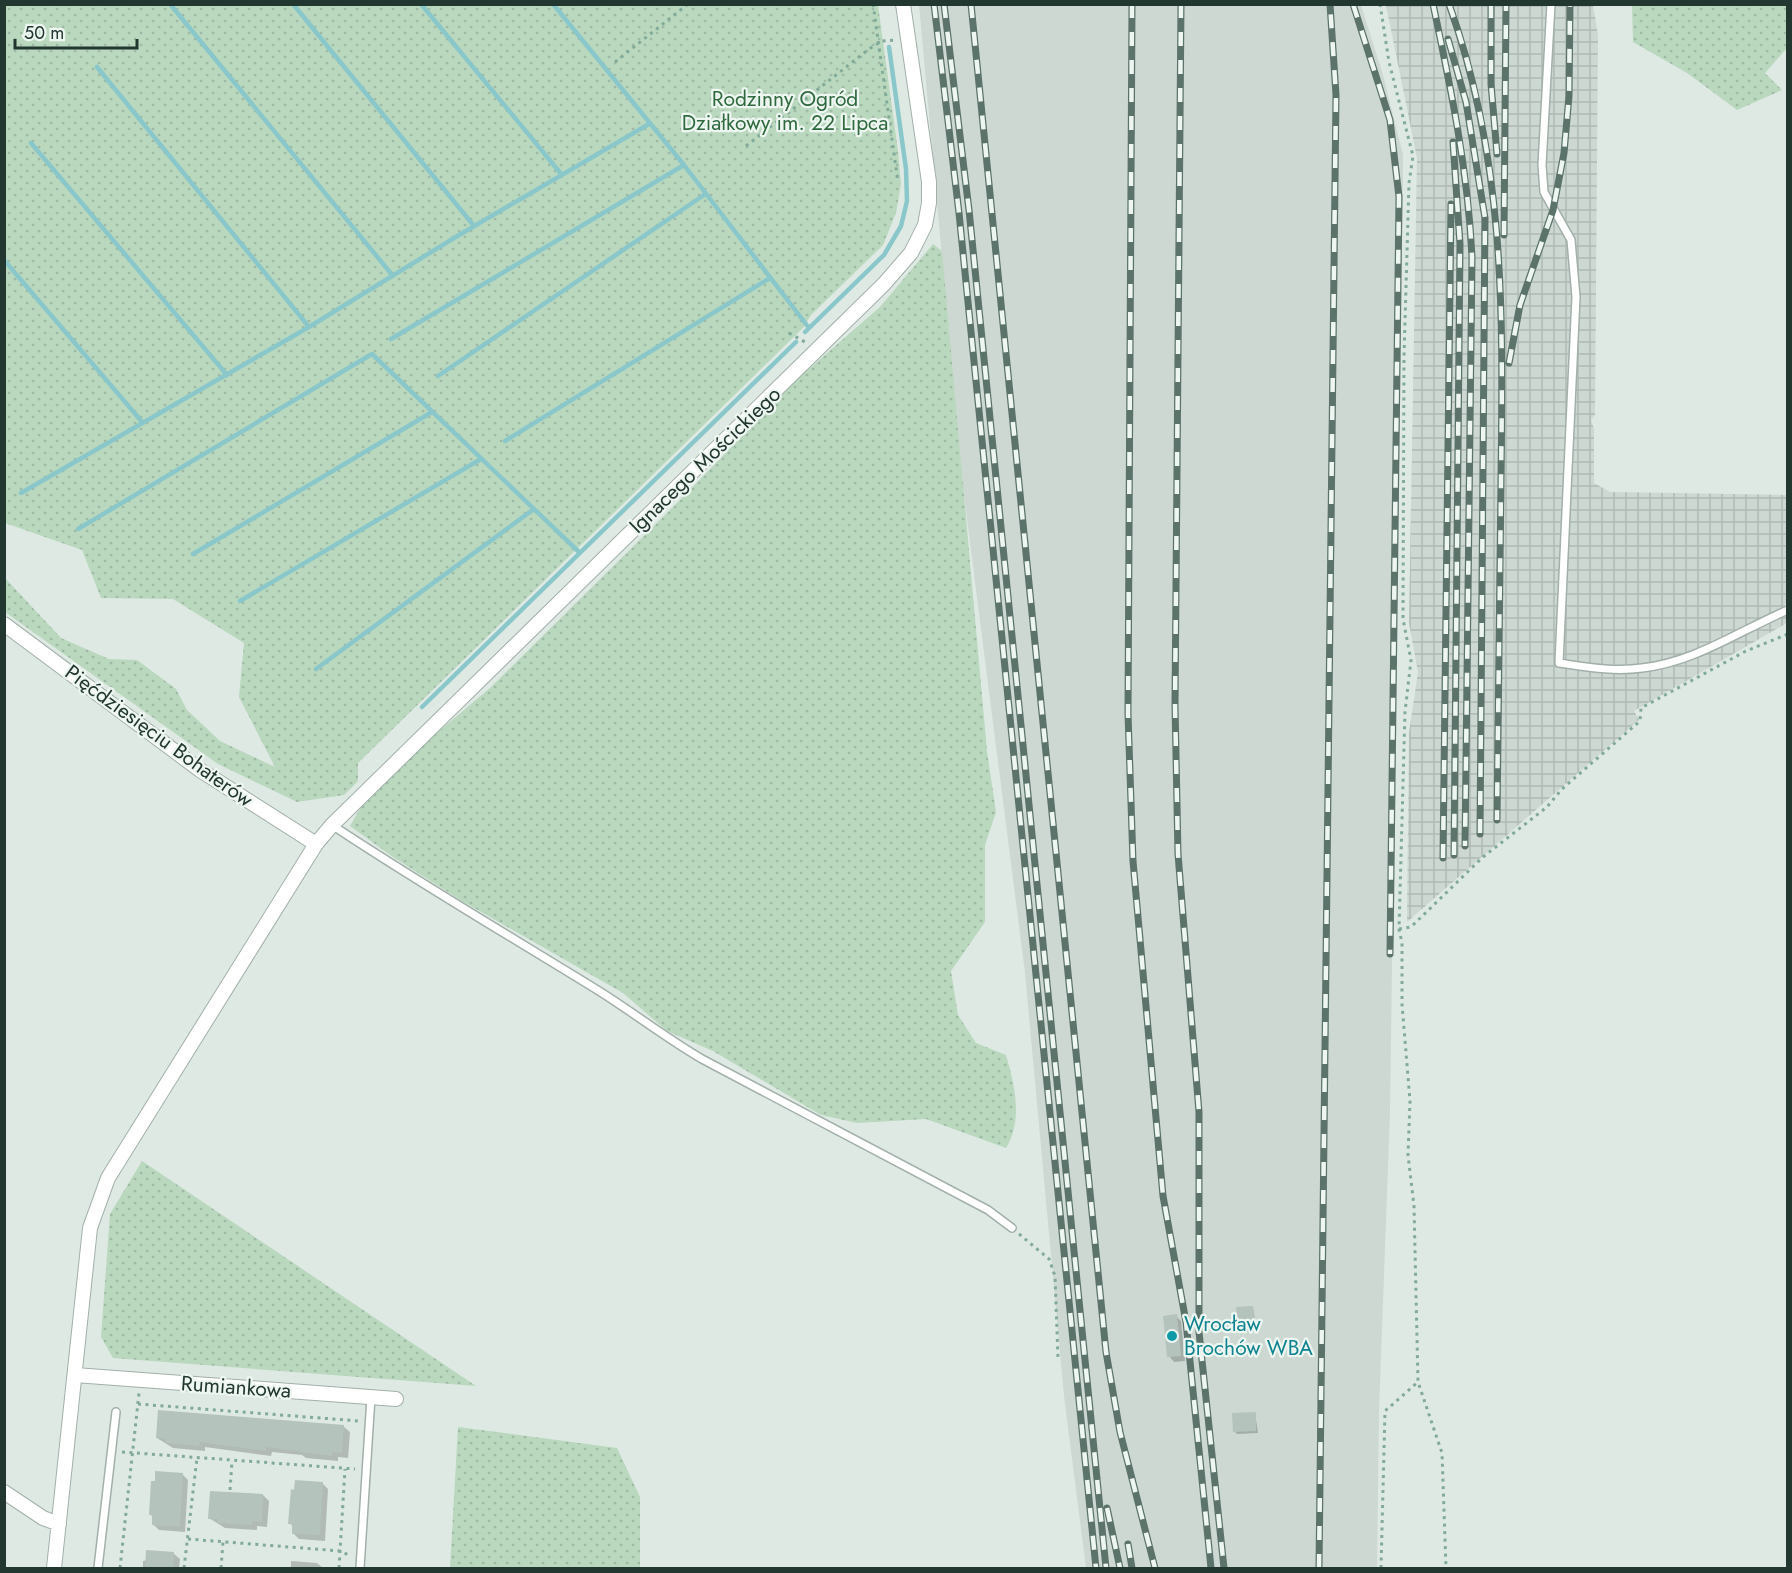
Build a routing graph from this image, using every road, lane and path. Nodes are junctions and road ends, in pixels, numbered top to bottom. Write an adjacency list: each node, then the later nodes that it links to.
1 (688, 4): 8 (path)
2 (873, 4): 7 (path)
3 (903, 4): 6 (street, Ignacego Mościckiego)
4 (1380, 4): 16 (path)
5 (1551, 4): 11 (lane)
6 (909, 39): 7 (path); 14 (street, Ignacego Mościckiego)
7 (878, 44): 9 (path); 10 (path)
8 (615, 62)
9 (747, 146)
10 (898, 182)
11 (1788, 610)
12 (4, 624): 15 (street, Pięćdziesięciu Bohaterów)
13 (1788, 634): 16 (path)
14 (332, 825): 15 (street, Ignacego Mościckiego); 17 (lane)
15 (316, 844): 19 (street, Ignacego Mościckiego)
16 (1399, 928): 21 (path)
17 (1012, 1228): 18 (path)
18 (1058, 1359)
19 (75, 1375): 20 (street, Rumiankowa); 35 (street, Ignacego Mościckiego)
20 (141, 1380): 22 (street, Rumiankowa); 24 (path)
21 (1418, 1382): 47 (path); 48 (path)
22 (371, 1397): 23 (street, Rumiankowa); 26 (lane)
23 (396, 1399)
24 (138, 1404): 26 (path); 28 (path)
25 (116, 1412): 27 (lane)
26 (369, 1422): 32 (lane)
27 (112, 1452): 28 (path); 41 (lane)
28 (132, 1453): 29 (path); 42 (path)
29 (197, 1458): 30 (path); 36 (path)
30 (232, 1461): 31 (path); 33 (path)
31 (345, 1469): 32 (path); 38 (path)
32 (366, 1470): 39 (lane)
33 (230, 1490)
34 (4, 1492): 35 (street)
35 (59, 1524): 40 (street, Ignacego Mościckiego)
36 (188, 1539): 37 (path); 43 (path)
37 (223, 1542): 38 (path); 44 (path)
38 (340, 1551): 39 (path); 45 (path)
39 (361, 1555): 46 (lane)
40 (54, 1569)
41 (98, 1569)
42 (120, 1569)
43 (184, 1569)
44 (221, 1569)
45 (339, 1569)
46 (360, 1569)
47 (1381, 1569)
48 (1446, 1569)

